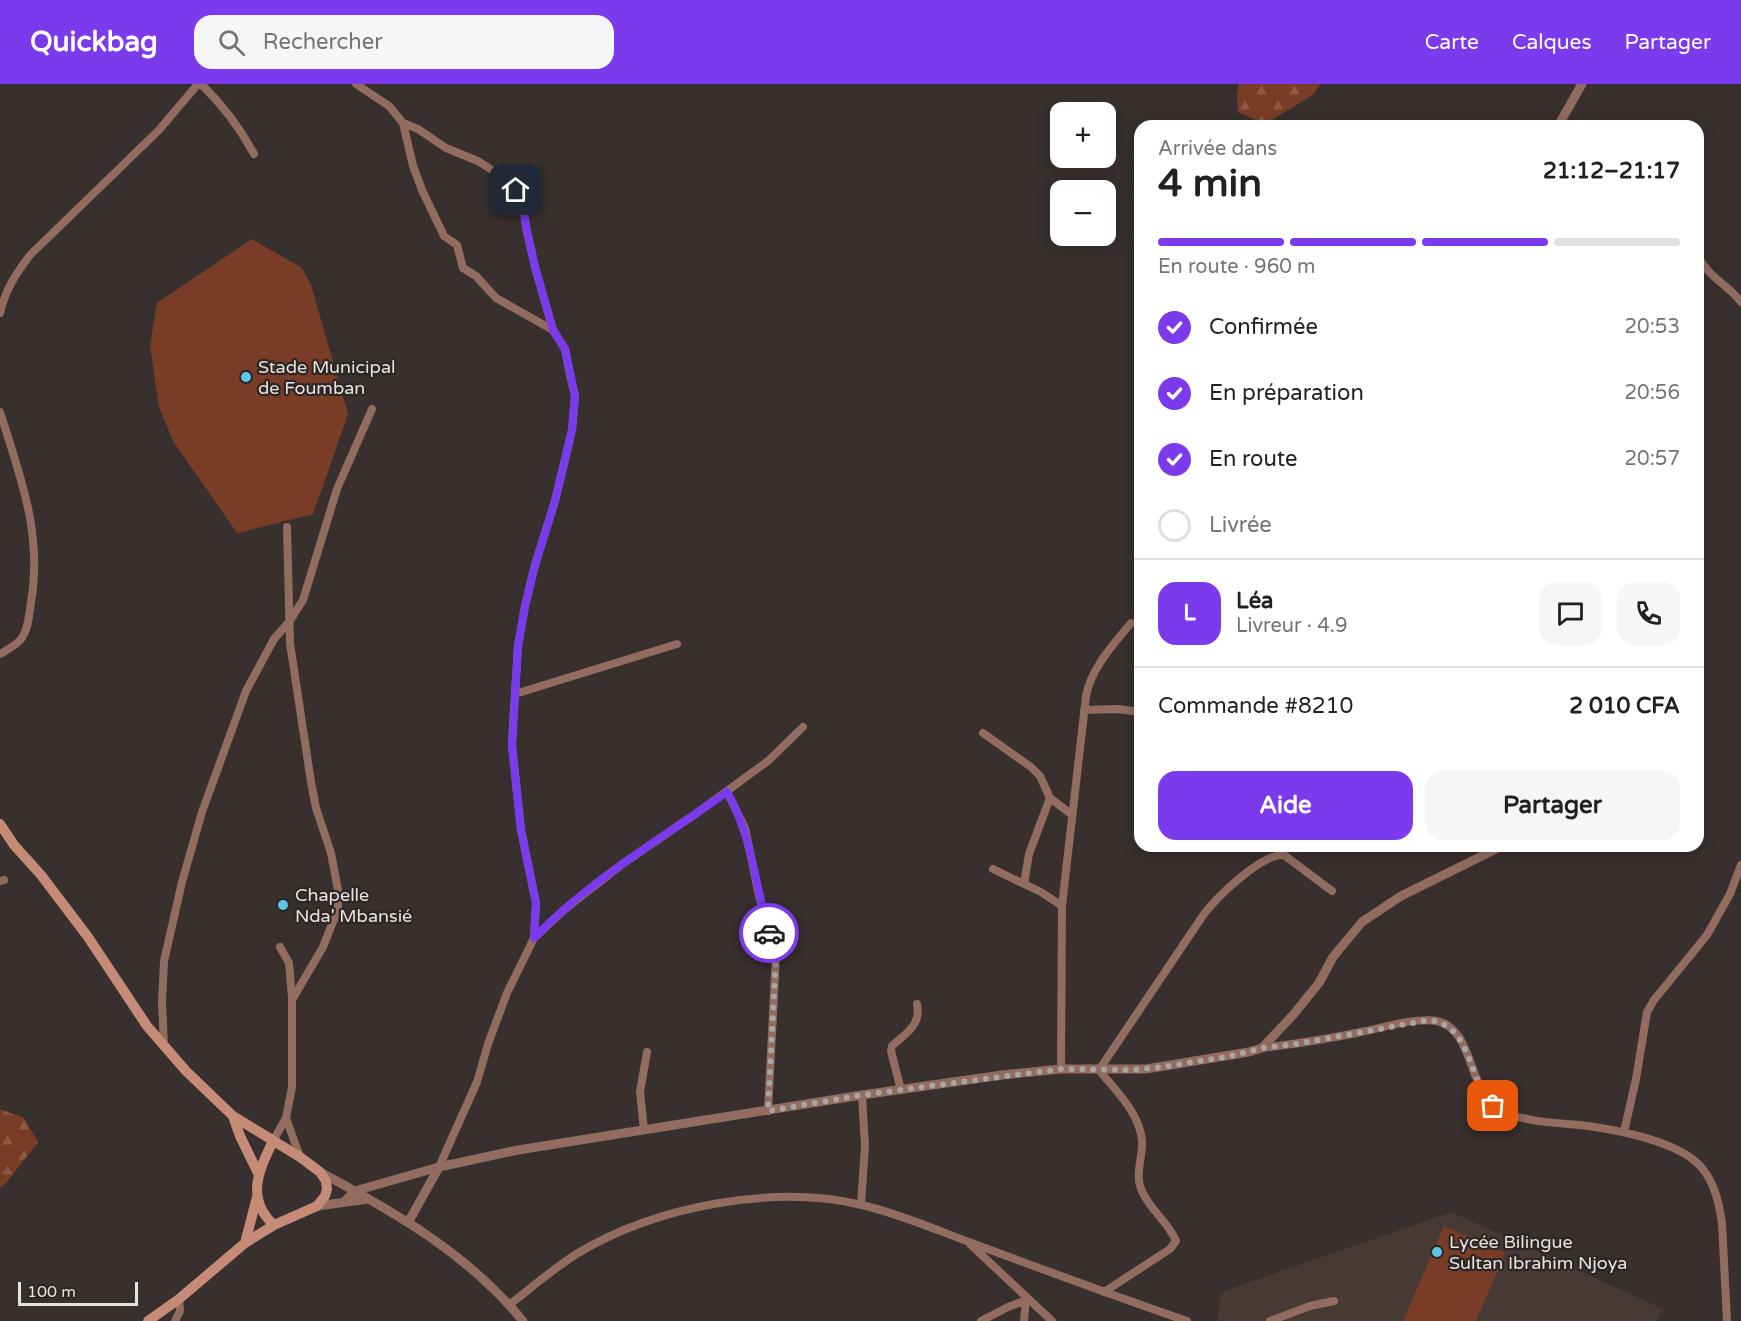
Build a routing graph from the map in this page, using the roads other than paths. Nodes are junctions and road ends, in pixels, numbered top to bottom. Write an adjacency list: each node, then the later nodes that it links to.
1 (200, 84): 6 (street); 8 (street)
2 (356, 84): 5 (street)
3 (1582, 84): 4 (street)
4 (1561, 120)
5 (403, 123): 11 (street); 11 (street)
6 (254, 154)
7 (1704, 268): 9 (street)
8 (2, 294): 10 (street)
9 (1741, 302)
10 (0, 313)
11 (553, 330): 19 (street)
12 (372, 409): 15 (street)
13 (0, 412): 18 (street)
14 (287, 527): 15 (street)
15 (289, 622): 38 (street); 40 (street)
16 (1131, 623): 20 (street)
17 (677, 644): 19 (street)
18 (0, 654)
19 (515, 694): 36 (street)
20 (1084, 710): 21 (street); 26 (street)
21 (1134, 711)
22 (803, 727): 24 (street)
23 (983, 733): 25 (street)
24 (727, 792): 36 (street); 47 (street)
25 (1050, 798): 26 (street); 31 (street)
26 (1071, 814): 35 (street)
27 (0, 824): 40 (main road)
28 (1490, 852): 41 (street)
29 (1741, 865): 34 (street)
30 (993, 869): 31 (street)
31 (1024, 884): 35 (street)
32 (1741, 886): 34 (street)
33 (1332, 891): 44 (street)
34 (1730, 894): 51 (street)
35 (1062, 906): 43 (street)
36 (534, 938): 54 (street)
37 (280, 947): 38 (street)
38 (292, 1000): 49 (street)
39 (917, 1004): 45 (street)
40 (164, 1047): 48 (main road)
41 (1262, 1048): 44 (street); 51 (street)
42 (647, 1052): 50 (street)
43 (1061, 1069): 44 (street); 45 (street)
44 (1099, 1070): 67 (street)
45 (901, 1090): 46 (street)
46 (862, 1095): 47 (street); 61 (street)
47 (768, 1111): 50 (street)
48 (232, 1116): 52 (main road); 56 (main road)
49 (286, 1118): 52 (street); 53 (street)
50 (644, 1130): 54 (street)
51 (1624, 1132): 80 (street)
52 (273, 1141): 53 (main road); 56 (main road)
53 (300, 1157): 55 (main road)
54 (439, 1167): 57 (street); 63 (street)
55 (320, 1172): 57 (street); 62 (main road)
56 (258, 1173): 58 (main road)
57 (356, 1191): 59 (street); 60 (street)
58 (257, 1197): 64 (main road); 66 (main road)
59 (369, 1199): 60 (street); 63 (street)
60 (344, 1202): 62 (street)
61 (861, 1204): 65 (street); 71 (street)
62 (317, 1206): 64 (main road)
63 (409, 1221): 71 (street)
64 (274, 1225): 66 (main road)
65 (968, 1241): 67 (street); 69 (street)
66 (245, 1243): 68 (main road)
67 (1104, 1292): 78 (street)
68 (179, 1299): 72 (main road); 73 (street)
69 (1026, 1299): 75 (street); 76 (street); 77 (street)
70 (1334, 1301): 79 (street)
71 (509, 1305): 74 (street)
72 (148, 1321)
73 (176, 1321)
74 (522, 1321)
75 (981, 1321)
76 (1024, 1321)
77 (1052, 1321)
78 (1186, 1321)
79 (1270, 1321)
80 (1727, 1321)

